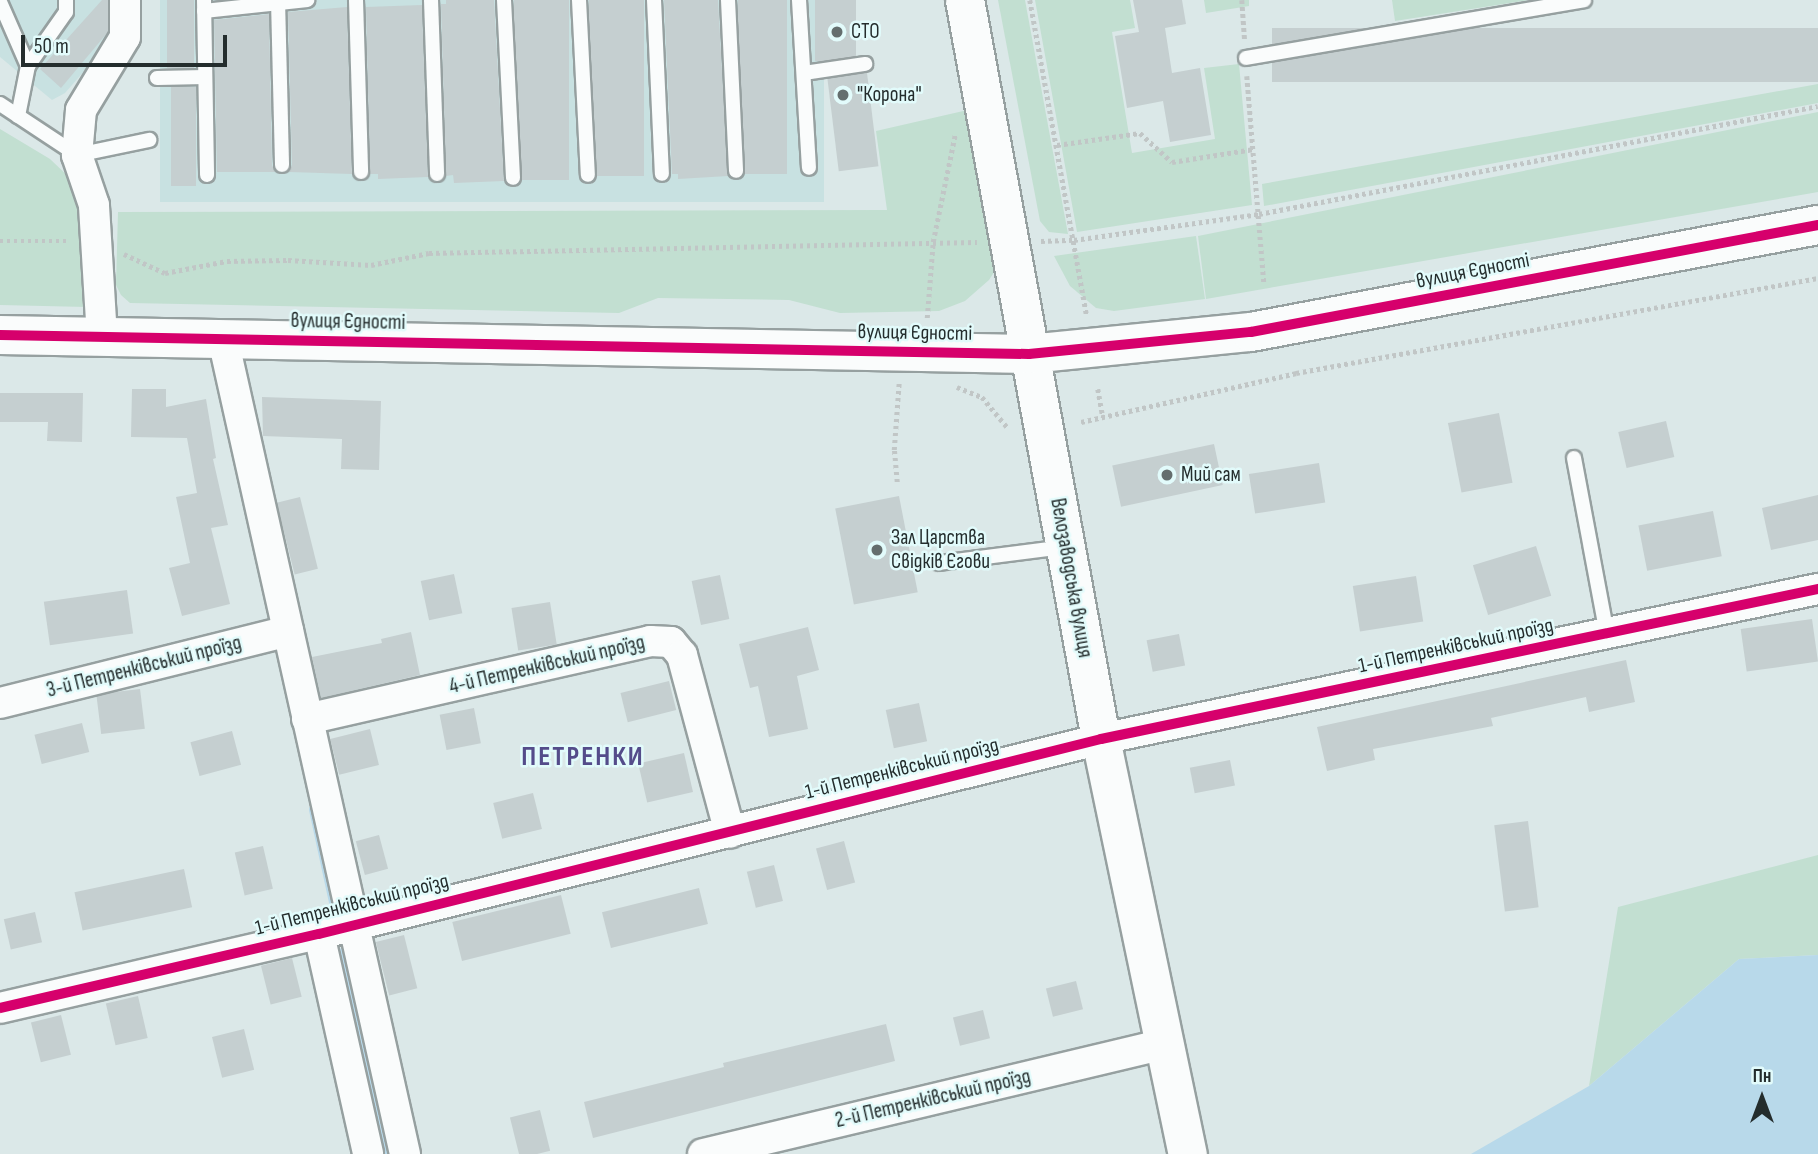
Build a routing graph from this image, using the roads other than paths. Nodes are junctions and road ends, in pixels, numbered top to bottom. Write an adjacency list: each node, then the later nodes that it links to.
1 (66, 0): 19 (lane)
2 (125, 0): 26 (street)
3 (307, 0): 14 (lane)
4 (356, 0): 30 (lane)
5 (431, 0): 31 (lane)
6 (504, 0): 35 (lane)
7 (579, 0): 34 (lane)
8 (654, 0): 32 (lane)
9 (728, 0): 29 (lane)
10 (799, 0): 20 (lane)
11 (965, 0): 40 (street, Велозаводська вулиця)
12 (1584, 0): 15 (lane)
13 (0, 2): 19 (lane)
14 (278, 2): 16 (lane); 27 (lane)
15 (1556, 2): 17 (lane)
16 (204, 6): 21 (lane)
17 (1246, 58)
18 (865, 64): 20 (lane)
19 (28, 66): 24 (lane)
20 (804, 73): 28 (lane)
21 (205, 77): 22 (lane); 33 (lane)
22 (157, 78)
23 (0, 104): 24 (lane)
24 (18, 116): 26 (lane)
25 (149, 141): 26 (lane)
26 (77, 155): 38 (street)
27 (282, 165)
28 (809, 167)
29 (736, 171)
30 (361, 172)
31 (437, 174)
32 (662, 174)
33 (207, 175)
34 (588, 175)
35 (513, 178)
36 (1818, 225): 40 (street, вулиця Єдності)
37 (0, 335): 38 (street, вулиця Єдності)
38 (102, 337): 39 (street, вулиця Єдності)
39 (223, 339): 40 (street, вулиця Єдності); 45 (street)
40 (1029, 354): 42 (street, Велозаводська вулиця)
41 (1574, 458): 46 (lane)
42 (1065, 547): 43 (lane); 49 (street, Велозаводська вулиця)
43 (939, 563)
44 (1818, 589): 46 (street, 1-й Петренківський проїзд)
45 (288, 631): 47 (street, 3-й Петренківський проїзд); 48 (street)
46 (1607, 634): 49 (street, 1-й Петренківський проїзд)
47 (0, 703)
48 (307, 719): 50 (street, 4-й Петренківський проїзд); 51 (street)
49 (1101, 739): 50 (street, 1-й Петренківський проїзд); 54 (street, Велозаводська вулиця)
50 (730, 833): 51 (street, 1-й Петренківський проїзд)
51 (353, 925): 52 (street, 1-й Петренківський проїзд); 56 (street)
52 (318, 934): 53 (street, 1-й Петренківський проїзд); 55 (street)
53 (0, 1008)
54 (1164, 1044): 57 (street, 2-й Петренківський проїзд); 58 (street, Велозаводська вулиця)
55 (368, 1154)
56 (405, 1154)
57 (703, 1154)
58 (1188, 1154)

